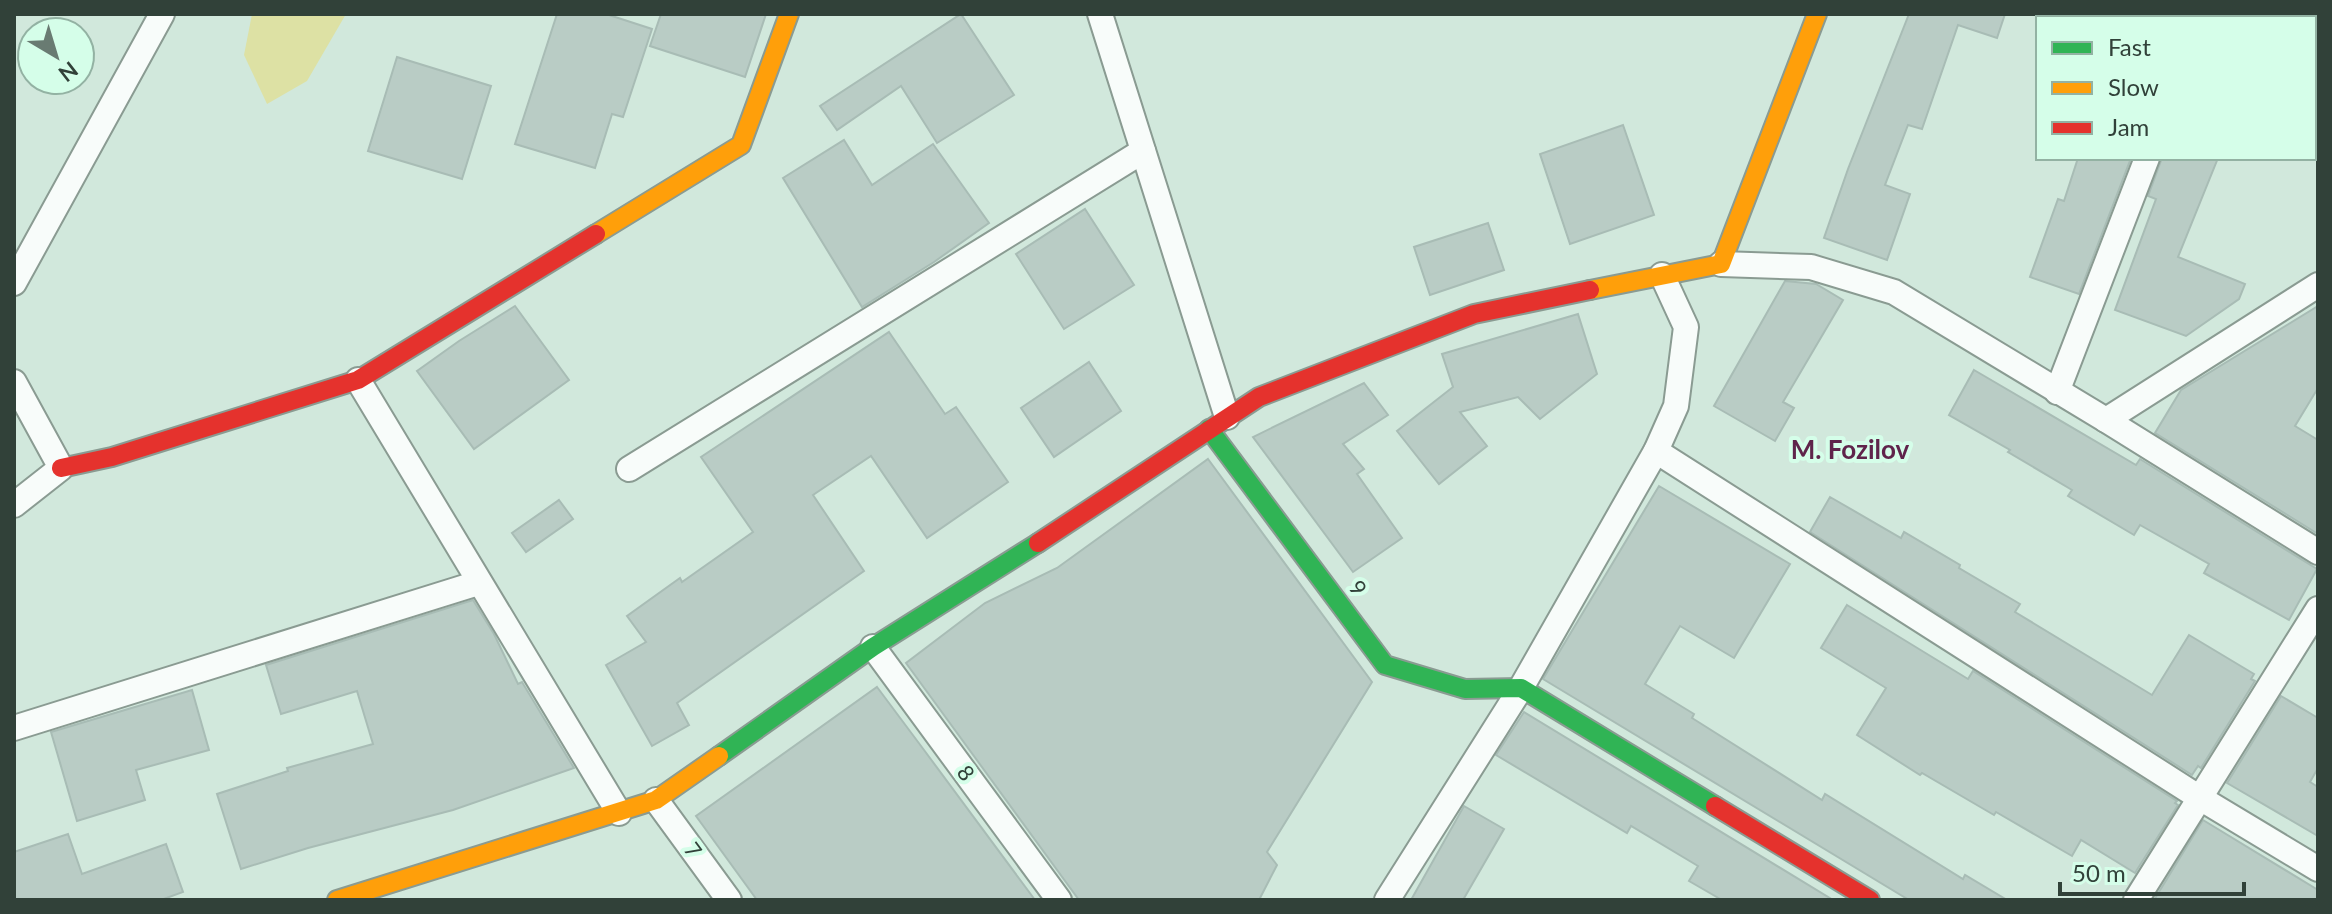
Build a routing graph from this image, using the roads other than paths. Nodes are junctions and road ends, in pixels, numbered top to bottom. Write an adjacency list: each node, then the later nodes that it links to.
1 (162, 14): 9 (street)
2 (789, 14): 11 (street)
3 (1100, 14): 5 (street)
4 (1817, 14): 7 (street)
5 (1143, 151): 15 (street); 18 (street)
6 (2146, 160): 13 (street)
7 (1721, 264): 8 (street); 13 (street)
8 (1662, 275): 15 (street); 16 (street)
9 (14, 283)
10 (2318, 285): 14 (street)
11 (358, 380): 17 (street); 21 (street)
12 (14, 382): 17 (street)
13 (2057, 392): 14 (street)
14 (2106, 420): 20 (street)
15 (1218, 423): 23 (street); 24 (street, 9)
16 (1656, 451): 24 (street); 26 (street)
17 (61, 468): 19 (street)
18 (629, 469)
19 (14, 505)
20 (2318, 552)
21 (478, 583): 25 (street); 28 (street)
22 (2318, 609): 26 (street)
23 (873, 647): 27 (street); 32 (street, 8)
24 (1521, 688): 33 (street); 34 (street)
25 (14, 728)
26 (2200, 798): 29 (street); 35 (street)
27 (656, 800): 28 (street); 31 (street, 7)
28 (619, 813): 30 (street)
29 (2318, 869)
30 (337, 900)
31 (729, 900)
32 (1059, 900)
33 (1387, 900)
34 (1870, 900)
35 (2136, 900)

